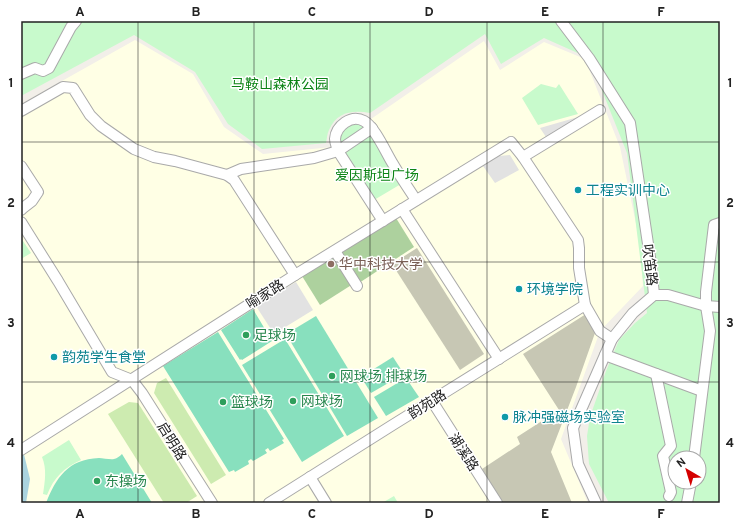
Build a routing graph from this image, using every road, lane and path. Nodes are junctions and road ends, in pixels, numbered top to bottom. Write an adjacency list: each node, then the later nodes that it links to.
1 (76, 21): 3 (street)
2 (561, 21): 20 (street, 吹笛路)
3 (21, 74)
4 (600, 110): 8 (street)
5 (21, 111): 10 (street)
6 (372, 128): 7 (street); 7 (street); 11 (street)
7 (338, 151): 10 (street); 14 (street)
8 (523, 157): 11 (street, 喻家路); 21 (street)
9 (21, 166): 13 (street)
10 (227, 175): 18 (street)
11 (416, 200): 12 (street, 喻家路)
12 (402, 209): 14 (street, 喻家路); 26 (street)
13 (21, 210)
14 (383, 221): 17 (street, 喻家路)
15 (21, 222): 28 (street)
16 (720, 223): 22 (street)
17 (335, 251): 18 (street, 喻家路); 19 (street)
18 (295, 275): 28 (street, 喻家路)
19 (357, 286)
20 (654, 295): 22 (street); 24 (street, 吹笛路)
21 (585, 305): 24 (street); 26 (street, 韵苑路)
22 (706, 306): 23 (street); 29 (street)
23 (720, 307)
24 (612, 339): 25 (street, 吹笛路)
25 (605, 355): 27 (street); 40 (street, 吹笛路)
26 (499, 359): 30 (street, 韵苑路)
27 (656, 374): 29 (street); 35 (street)
28 (132, 380): 31 (street, 喻家路); 36 (street, 启明路)
29 (702, 391): 32 (street)
30 (432, 401): 33 (street, 韵苑路); 39 (street, 湖溪路)
31 (21, 450)
32 (695, 450)
33 (310, 477): 37 (street, 韵苑路); 38 (street)
34 (689, 490): 41 (street)
35 (669, 496)
36 (212, 503)
37 (269, 503)
38 (326, 503)
39 (497, 503)
40 (596, 503)
41 (687, 503)

